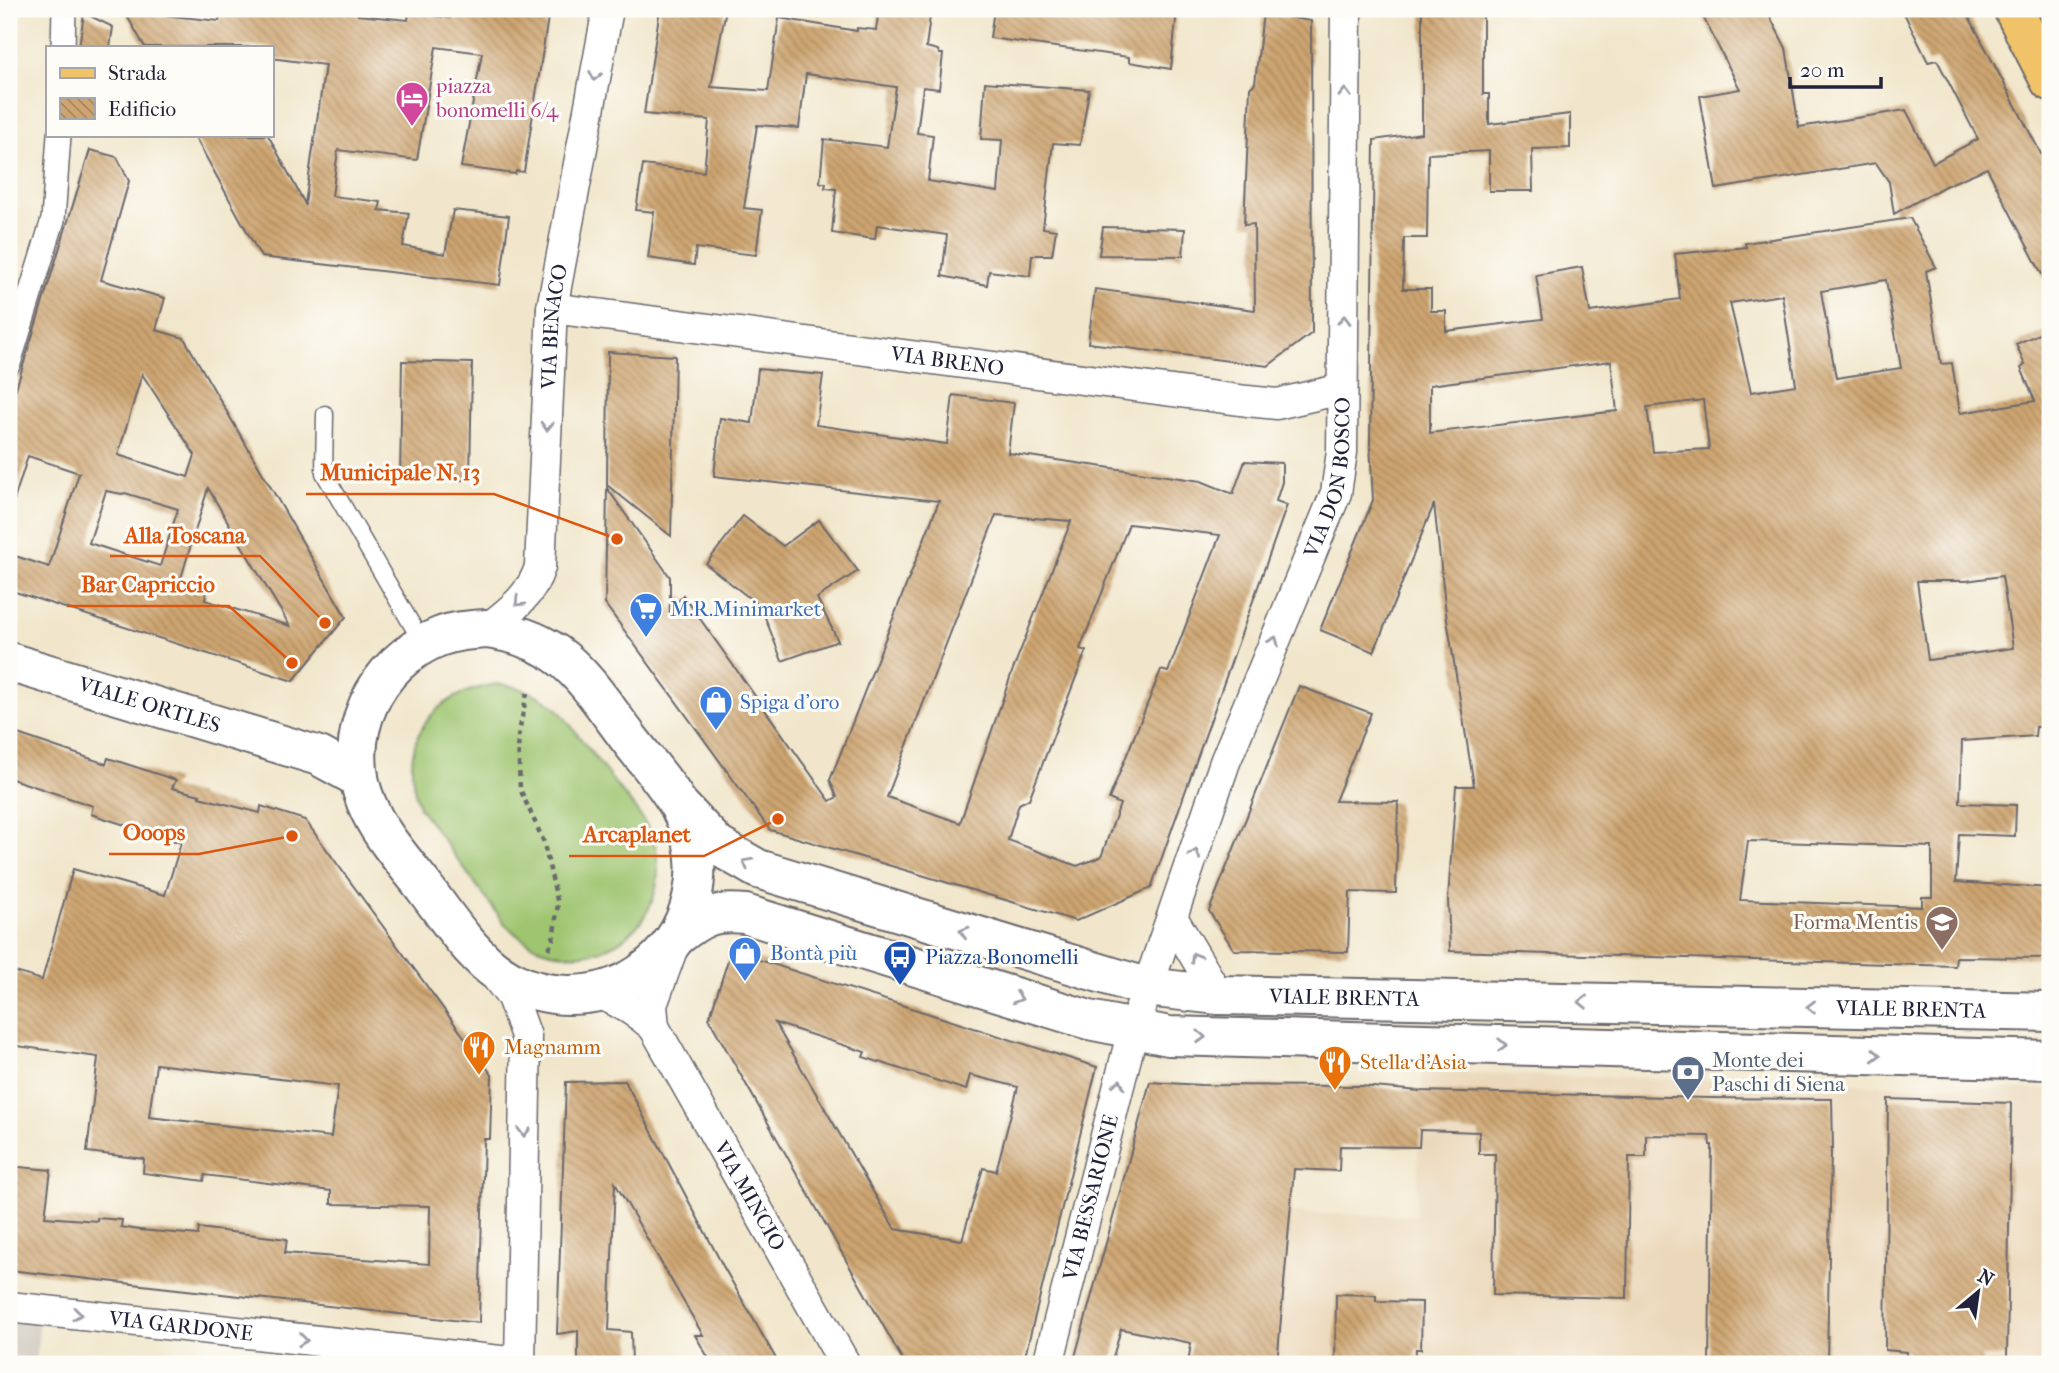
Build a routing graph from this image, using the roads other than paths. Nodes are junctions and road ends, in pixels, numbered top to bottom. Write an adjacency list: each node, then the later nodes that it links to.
1 (64, 9): 5 (street)
2 (608, 9): 8 (street, VIA BENACO, one-way to 8)
3 (1346, 9): 10 (street, VIA DON BOSCO, one-way to 3)
4 (2013, 9): 6 (main road)
5 (62, 46)
6 (2050, 82)
7 (59, 136): 9 (street)
8 (552, 308): 10 (street, VIA BRENO); 12 (street, VIA BENACO, one-way to 12)
9 (9, 363)
10 (1342, 389): 19 (street, VIA DON BOSCO, one-way to 10)
11 (324, 414): 13 (lane)
12 (487, 629): 13 (street); 18 (street)
13 (423, 644): 15 (street)
14 (9, 662): 16 (street, VIALE ORTLES)
15 (362, 717): 16 (street, VIALE ORTLES); 17 (street)
16 (290, 748): 17 (street, VIALE ORTLES)
17 (359, 778): 21 (street)
18 (679, 805): 20 (street); 22 (street, VIALE BRENTA, one-way to 18)
19 (1173, 919): 22 (street, VIA DON BOSCO); 24 (street, one-way to 19)
20 (676, 937): 23 (street); 26 (street); 27 (street, VIALE BRENTA, one-way to 27)
21 (486, 964): 23 (street); 30 (street, one-way to 30)
22 (1146, 987): 24 (street, VIALE BRENTA); 27 (street, VIA DON BOSCO)
23 (597, 993): 26 (street, VIA MINCIO)
24 (1219, 995): 25 (street, VIALE BRENTA, one-way to 24)
25 (2050, 1012)
26 (654, 1027): 31 (street, VIA MINCIO)
27 (1133, 1030): 28 (street, VIALE BRENTA, one-way to 28); 32 (street, VIA BESSARIONE, one-way to 27)
28 (2050, 1060)
29 (9, 1307): 30 (street, VIA GARDONE, one-way to 30)
30 (520, 1364)
31 (845, 1364)
32 (1048, 1364)

